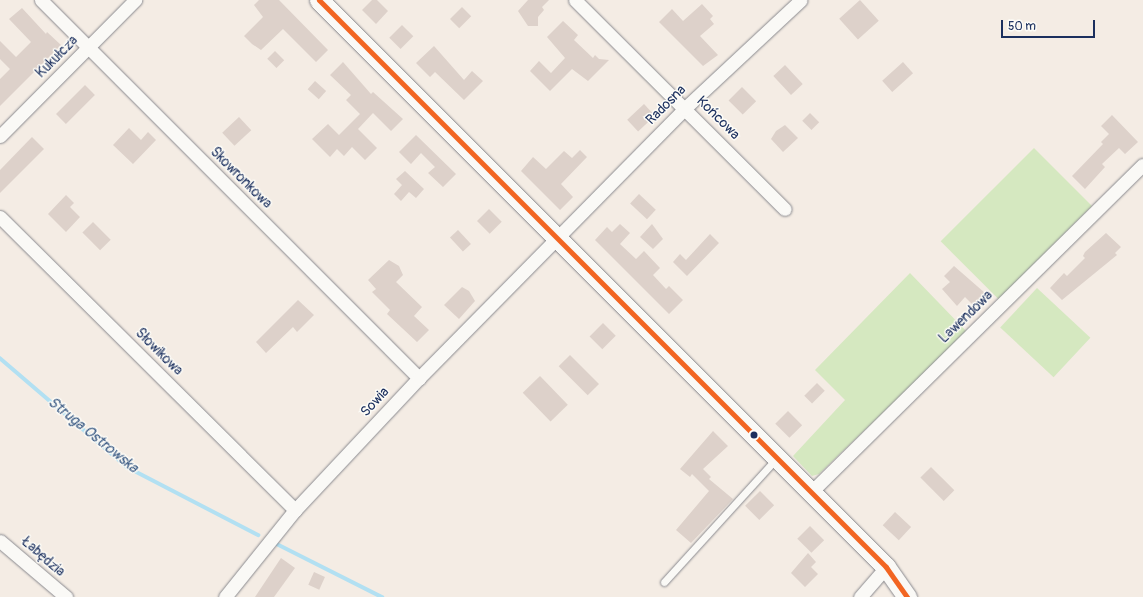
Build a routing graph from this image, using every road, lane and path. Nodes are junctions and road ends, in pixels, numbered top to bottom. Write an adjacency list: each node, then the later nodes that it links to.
1 (41, 0): 6 (street, Skowronkowa)
2 (135, 0): 6 (street, Kukułcza)
3 (319, 0): 12 (street)
4 (575, 0): 7 (street, Końcowa)
5 (801, 0): 7 (street, Radosna)
6 (89, 48): 8 (street, Kukułcza); 13 (street, Skowronkowa)
7 (685, 108): 10 (street, Końcowa); 12 (street, Radosna)
8 (0, 136)
9 (1143, 165): 15 (street, Lawendowa)
10 (785, 209)
11 (0, 217): 16 (street, Słowikowa)
12 (557, 237): 13 (street, Sowia); 14 (street)
13 (419, 378): 16 (street, Sowia)
14 (777, 458): 15 (street); 19 (lane)
15 (811, 492): 18 (street)
16 (295, 510): 21 (street, Sowia)
17 (2, 548): 20 (street, Łabędzia)
18 (891, 573): 22 (street); 23 (street)
19 (664, 582)
20 (66, 597)
21 (225, 597)
22 (860, 597)
23 (907, 597)

